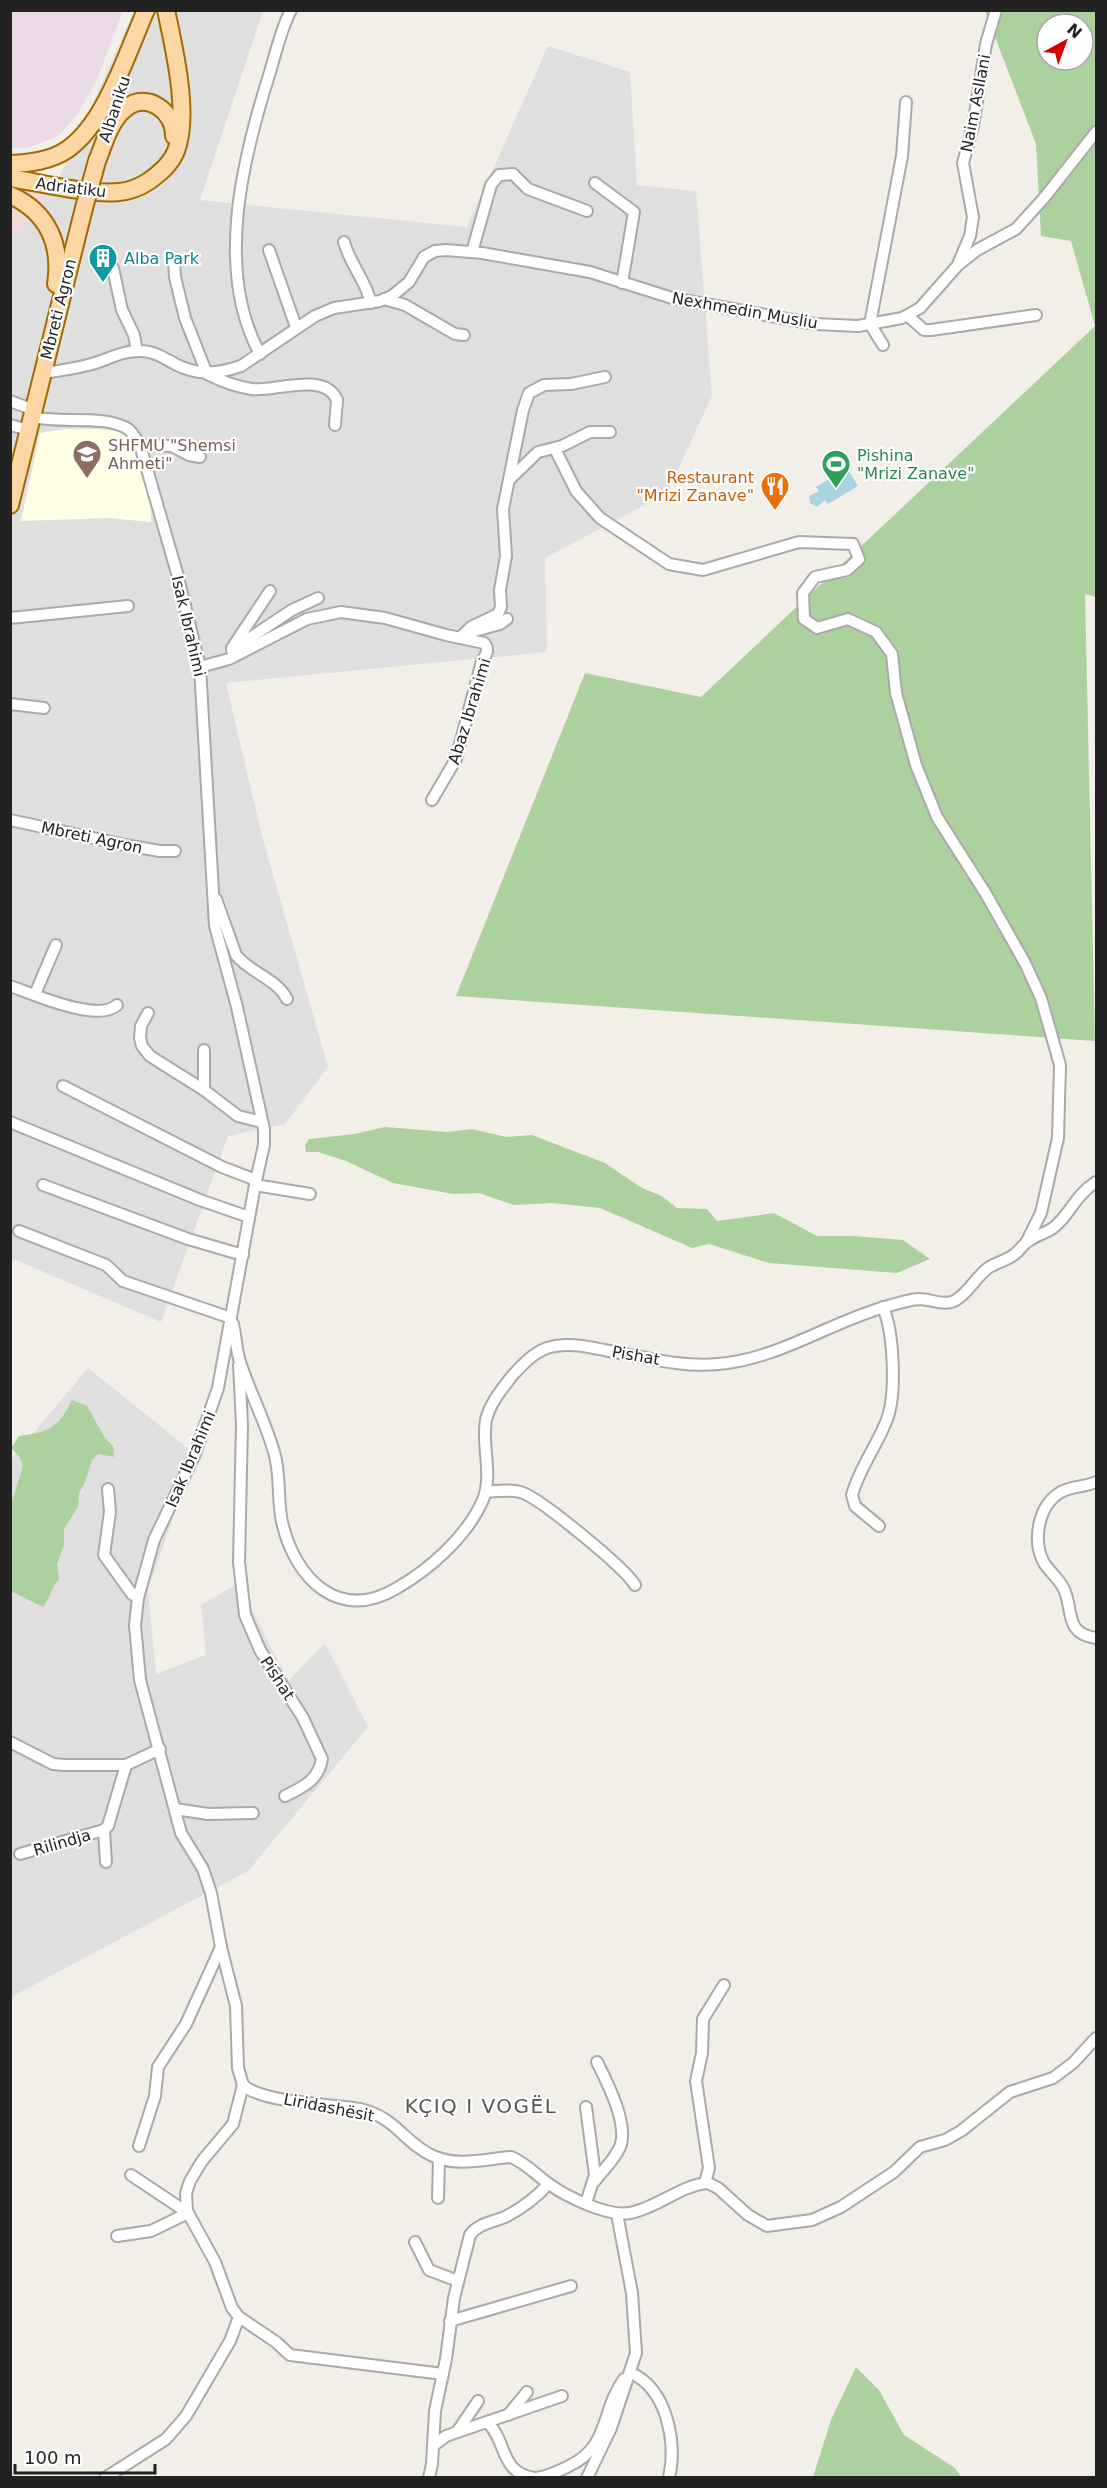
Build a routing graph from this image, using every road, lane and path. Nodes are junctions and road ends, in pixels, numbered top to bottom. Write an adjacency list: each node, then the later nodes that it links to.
1 (146, 10): 7 (main road, Albaniku); 8 (main road)
2 (166, 10): 9 (main road)
3 (291, 10): 32 (street)
4 (996, 10): 19 (street, Naim Asllani)
5 (906, 102): 26 (street)
6 (1096, 132): 19 (street)
7 (97, 161): 9 (main road); 13 (main road, Albaniku, bridge)
8 (10, 164)
9 (163, 171): 10 (main road, Adriatiku)
10 (10, 178)
11 (595, 183): 21 (street)
12 (10, 195): 28 (main road)
13 (84, 208): 28 (main road, Mbreti Agron)
14 (587, 211): 17 (street)
15 (344, 242): 23 (street)
16 (269, 250): 27 (street)
17 (472, 252): 21 (street, Nexhmedin Musliu); 22 (street, Nexhmedin Musliu)
18 (174, 260): 34 (street)
19 (958, 266): 25 (street, Nexhmedin Musliu)
20 (112, 268): 31 (street)
21 (622, 283): 26 (street, Nexhmedin Musliu)
22 (384, 299): 23 (street, Nexhmedin Musliu); 29 (street)
23 (371, 303): 27 (street, Nexhmedin Musliu)
24 (1036, 315): 25 (street)
25 (908, 316): 26 (street, Nexhmedin Musliu)
26 (870, 324): 30 (street)
27 (296, 327): 32 (street, Nexhmedin Musliu)
28 (53, 329): 33 (main road, Mbreti Agron)
29 (464, 335)
30 (884, 345)
31 (137, 351): 33 (street); 34 (street)
32 (260, 354): 34 (street, Nexhmedin Musliu)
33 (42, 373): 37 (main road, Mbreti Agron)
34 (207, 374): 39 (street)
35 (605, 376): 44 (street, Abaz Ibrahimi)
36 (10, 401): 37 (street)
37 (32, 419): 38 (street); 41 (street); 45 (main road, Mbreti Agron)
38 (10, 425)
39 (335, 425)
40 (610, 432): 42 (street)
41 (140, 444): 43 (street); 54 (street, Isak Ibrahimi)
42 (555, 449): 44 (street); 78 (street)
43 (200, 457)
44 (507, 483): 51 (street, Abaz Ibrahimi)
45 (10, 506)
46 (270, 591): 52 (street, Abaz Ibrahimi)
47 (318, 598): 52 (street, Abaz Ibrahimi)
48 (128, 606): 49 (street)
49 (10, 618)
50 (507, 619): 51 (street, Abaz Ibrahimi)
51 (460, 638): 53 (street, Abaz Ibrahimi); 57 (street, Abaz Ibrahimi)
52 (231, 650): 53 (street, Abaz Ibrahimi)
53 (221, 661): 54 (street, Abaz Ibrahimi)
54 (200, 668): 60 (street, Isak Ibrahimi)
55 (10, 704): 56 (street)
56 (44, 708)
57 (432, 800)
58 (10, 820): 59 (street, Mbreti Agron)
59 (175, 851)
60 (211, 885): 64 (street, Isak Ibrahimi); 71 (street, Isak Ibrahimi)
61 (56, 945): 63 (street)
62 (10, 986): 63 (street)
63 (35, 994): 65 (street)
64 (287, 999)
65 (117, 1005)
66 (148, 1013): 69 (street)
67 (204, 1050): 69 (street)
68 (63, 1086): 73 (street)
69 (204, 1090): 71 (street)
70 (10, 1122): 76 (street)
71 (262, 1122): 73 (street, Isak Ibrahimi)
72 (1096, 1182): 78 (street, Pishat)
73 (255, 1183): 75 (street); 76 (street, Isak Ibrahimi)
74 (43, 1185): 79 (street)
75 (310, 1194)
76 (249, 1216): 79 (street, Isak Ibrahimi)
77 (19, 1231): 81 (street)
78 (1026, 1242): 80 (street, Pishat)
79 (243, 1255): 81 (street, Isak Ibrahimi)
80 (884, 1307): 85 (street, Pishat); 86 (street)
81 (231, 1318): 82 (street, Pishat); 88 (street, Isak Ibrahimi)
82 (239, 1359): 85 (street, Pishat); 93 (street, Pishat)
83 (1096, 1482): 89 (street)
84 (108, 1489): 88 (street)
85 (486, 1492): 87 (street)
86 (879, 1526)
87 (635, 1585)
88 (138, 1598): 91 (street, Isak Ibrahimi)
89 (1096, 1638)
90 (10, 1742): 92 (street)
91 (160, 1749): 92 (street); 94 (street, Isak Ibrahimi)
92 (126, 1765): 96 (street, Rilindja)
93 (285, 1796)
94 (175, 1809): 95 (street); 99 (street, Isak Ibrahimi)
95 (253, 1813)
96 (104, 1830): 97 (street, Rilindja); 98 (street, Rilindja)
97 (20, 1854)
98 (106, 1862)
99 (221, 1947): 103 (street, Isak Ibrahimi); 105 (street)
100 (724, 1985): 109 (street)
101 (1096, 2038): 109 (street)
102 (597, 2062): 108 (street)
103 (243, 2085): 106 (street, Liridashësit); 113 (street)
104 (586, 2106): 108 (street)
105 (139, 2146)
106 (439, 2158): 110 (street, Liridashësit); 111 (street)
107 (130, 2175): 113 (street)
108 (595, 2181): 112 (street)
109 (705, 2183): 114 (street)
110 (548, 2184): 112 (street, Liridashësit); 117 (street)
111 (438, 2198)
112 (586, 2203): 114 (street, Liridashësit)
113 (188, 2213): 115 (street); 119 (street)
114 (617, 2214): 121 (street)
115 (117, 2236)
116 (415, 2242): 117 (street)
117 (458, 2281): 120 (street)
118 (571, 2286): 120 (street)
119 (239, 2317): 122 (street); 131 (street)
120 (450, 2321): 122 (street)
121 (631, 2373): 133 (street); 134 (street); 135 (street)
122 (443, 2374): 128 (street)
123 (528, 2392): 126 (street)
124 (562, 2396): 126 (street)
125 (478, 2401): 129 (street)
126 (508, 2415): 127 (street)
127 (488, 2422): 129 (street); 133 (street)
128 (433, 2432): 129 (street); 130 (street)
129 (451, 2434): 130 (street)
130 (433, 2446): 132 (street)
131 (105, 2478)
132 (429, 2478)
133 (535, 2478)
134 (587, 2478)
135 (669, 2478)

